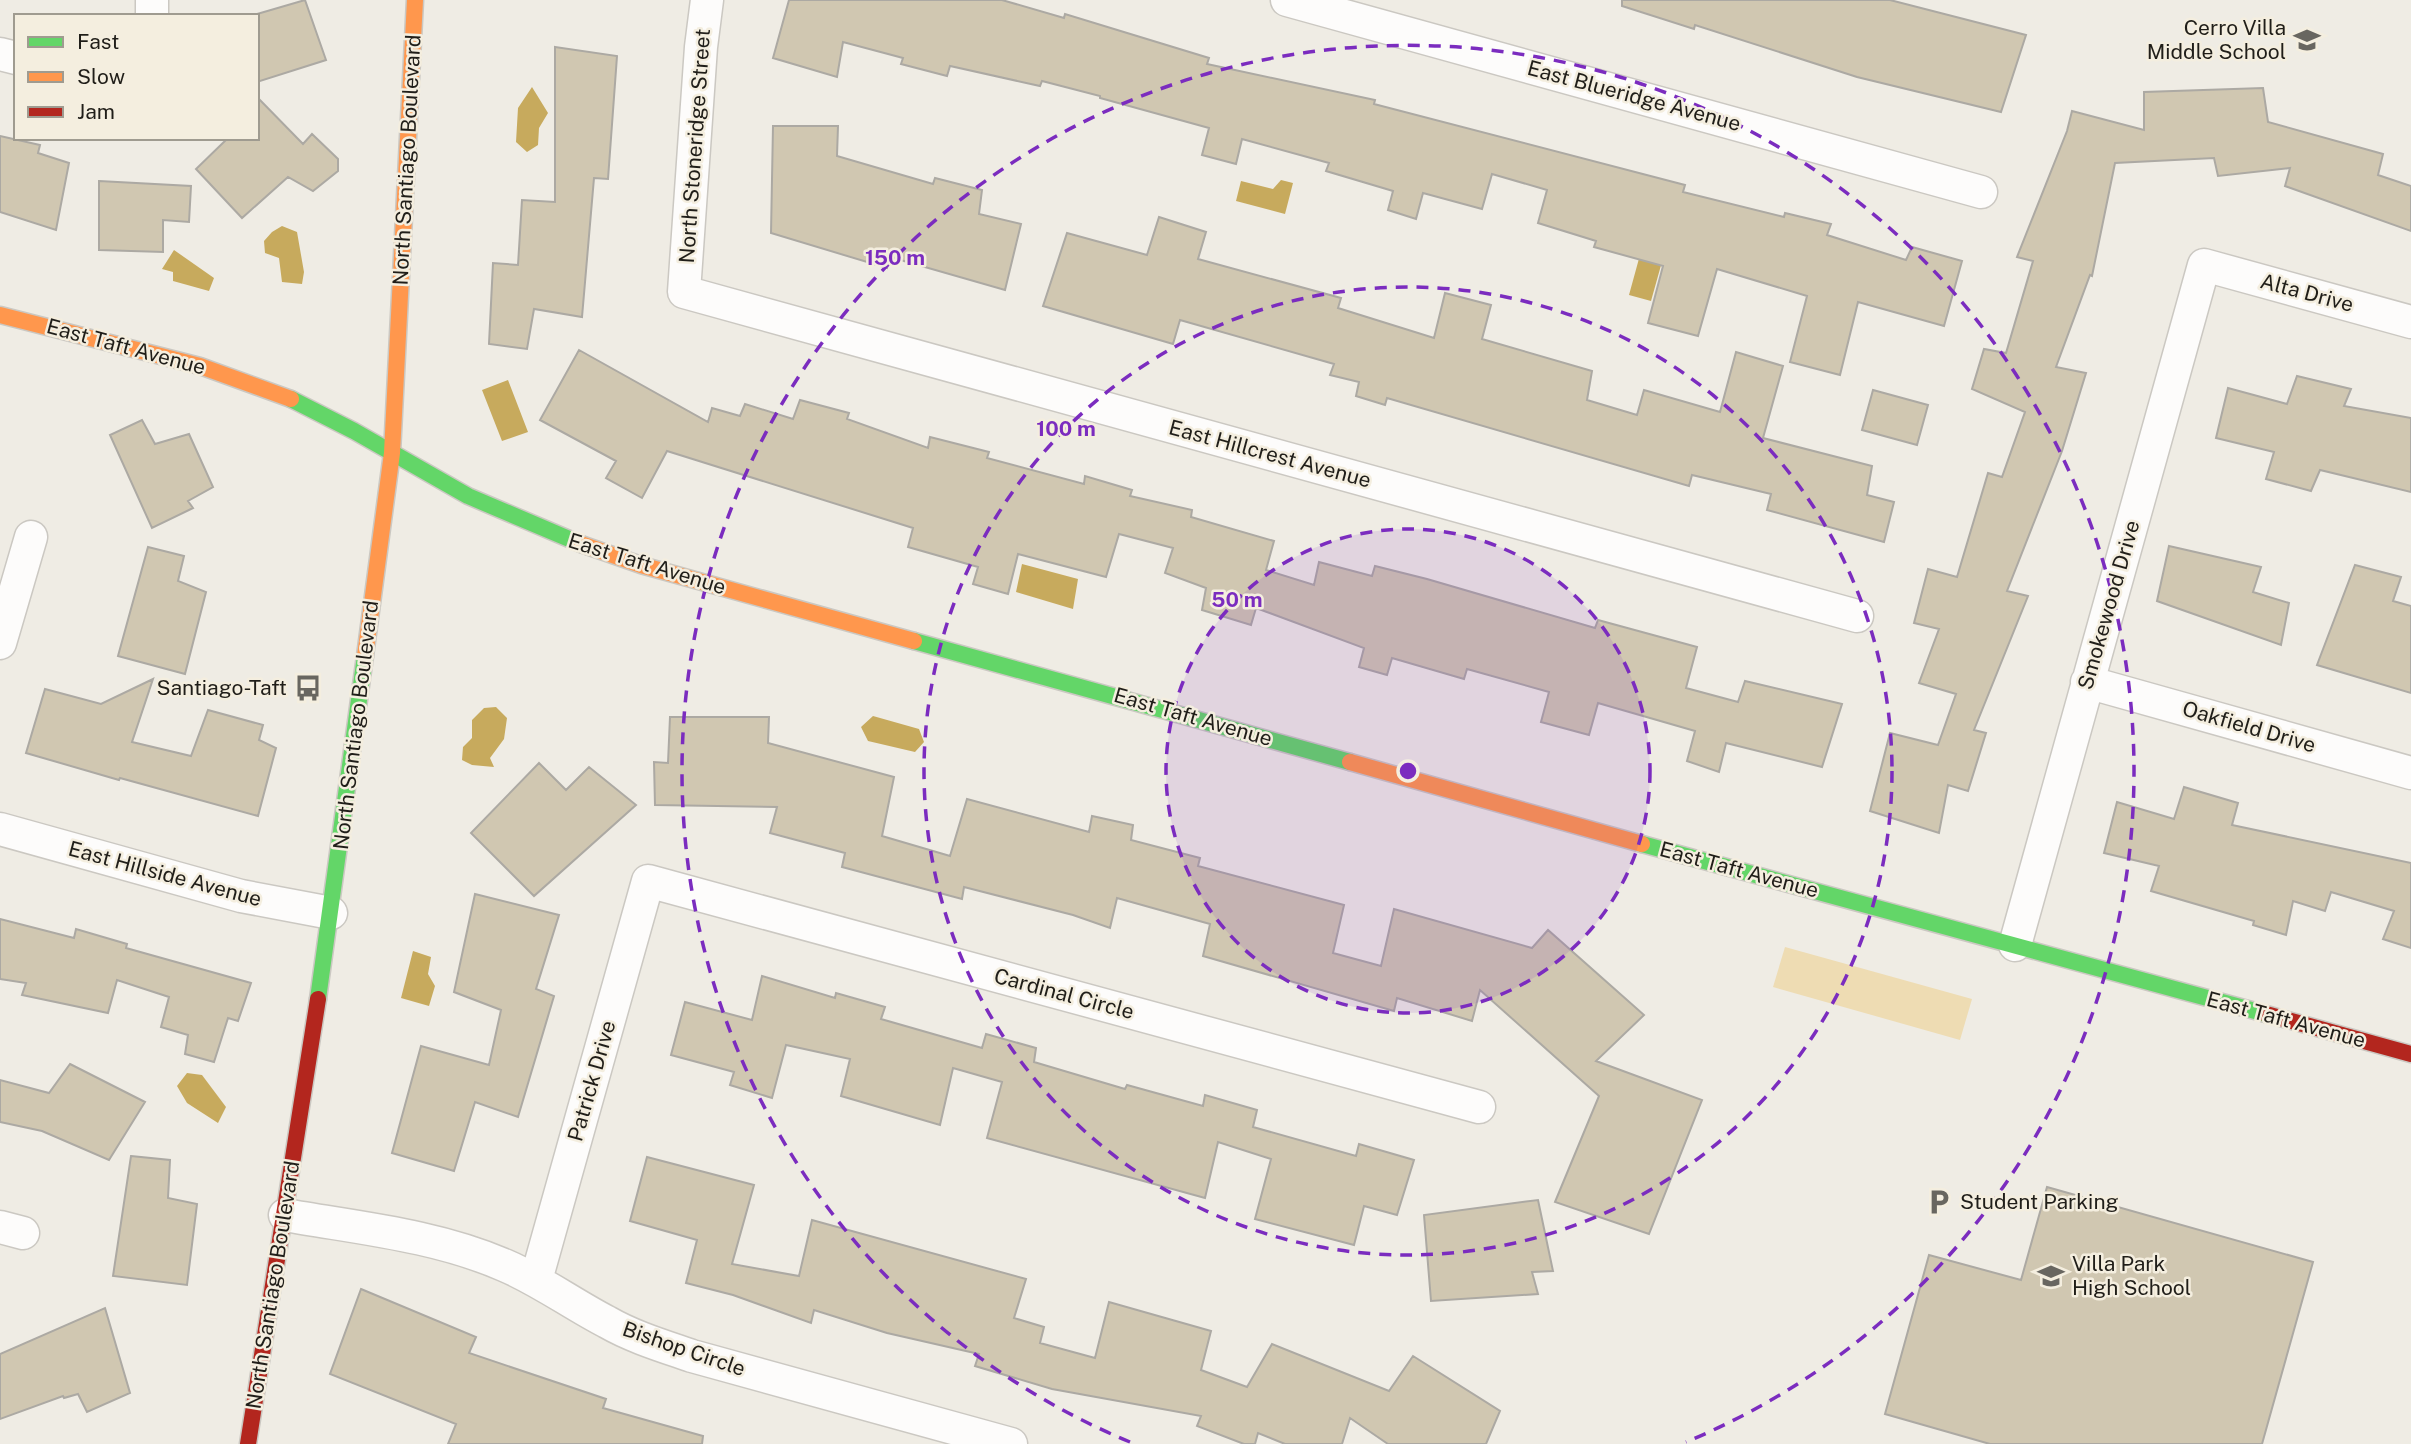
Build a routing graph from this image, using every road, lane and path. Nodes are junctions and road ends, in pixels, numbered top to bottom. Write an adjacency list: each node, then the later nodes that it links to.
1 (415, 0): 9 (street, North Santiago Boulevard)
2 (707, 0): 6 (street, North Stoneridge Street)
3 (1287, 0): 4 (street, East Blueridge Avenue)
4 (1981, 191)
5 (2204, 265): 8 (street, Alta Drive); 13 (street, Smokewood Drive)
6 (684, 292): 11 (street, East Hillcrest Avenue)
7 (0, 315): 9 (street, East Taft Avenue)
8 (2411, 322)
9 (391, 453): 17 (street, North Santiago Boulevard); 18 (street, East Taft Avenue)
10 (31, 537): 12 (street)
11 (1857, 616)
12 (0, 643)
13 (2087, 682): 14 (street, Oakfield Drive); 18 (street, Smokewood Drive)
14 (2411, 773)
15 (0, 829): 17 (street, East Hillside Avenue)
16 (648, 881): 20 (street, Cardinal Circle); 22 (street, Patrick Drive)
17 (331, 913): 21 (street, North Santiago Boulevard)
18 (2015, 945): 19 (street, East Taft Avenue)
19 (2411, 1054)
20 (1479, 1107)
21 (285, 1215): 22 (street, Bishop Circle); 23 (street, North Santiago Boulevard)
22 (536, 1280): 24 (street, Bishop Circle)
23 (248, 1444)
24 (1011, 1444)

